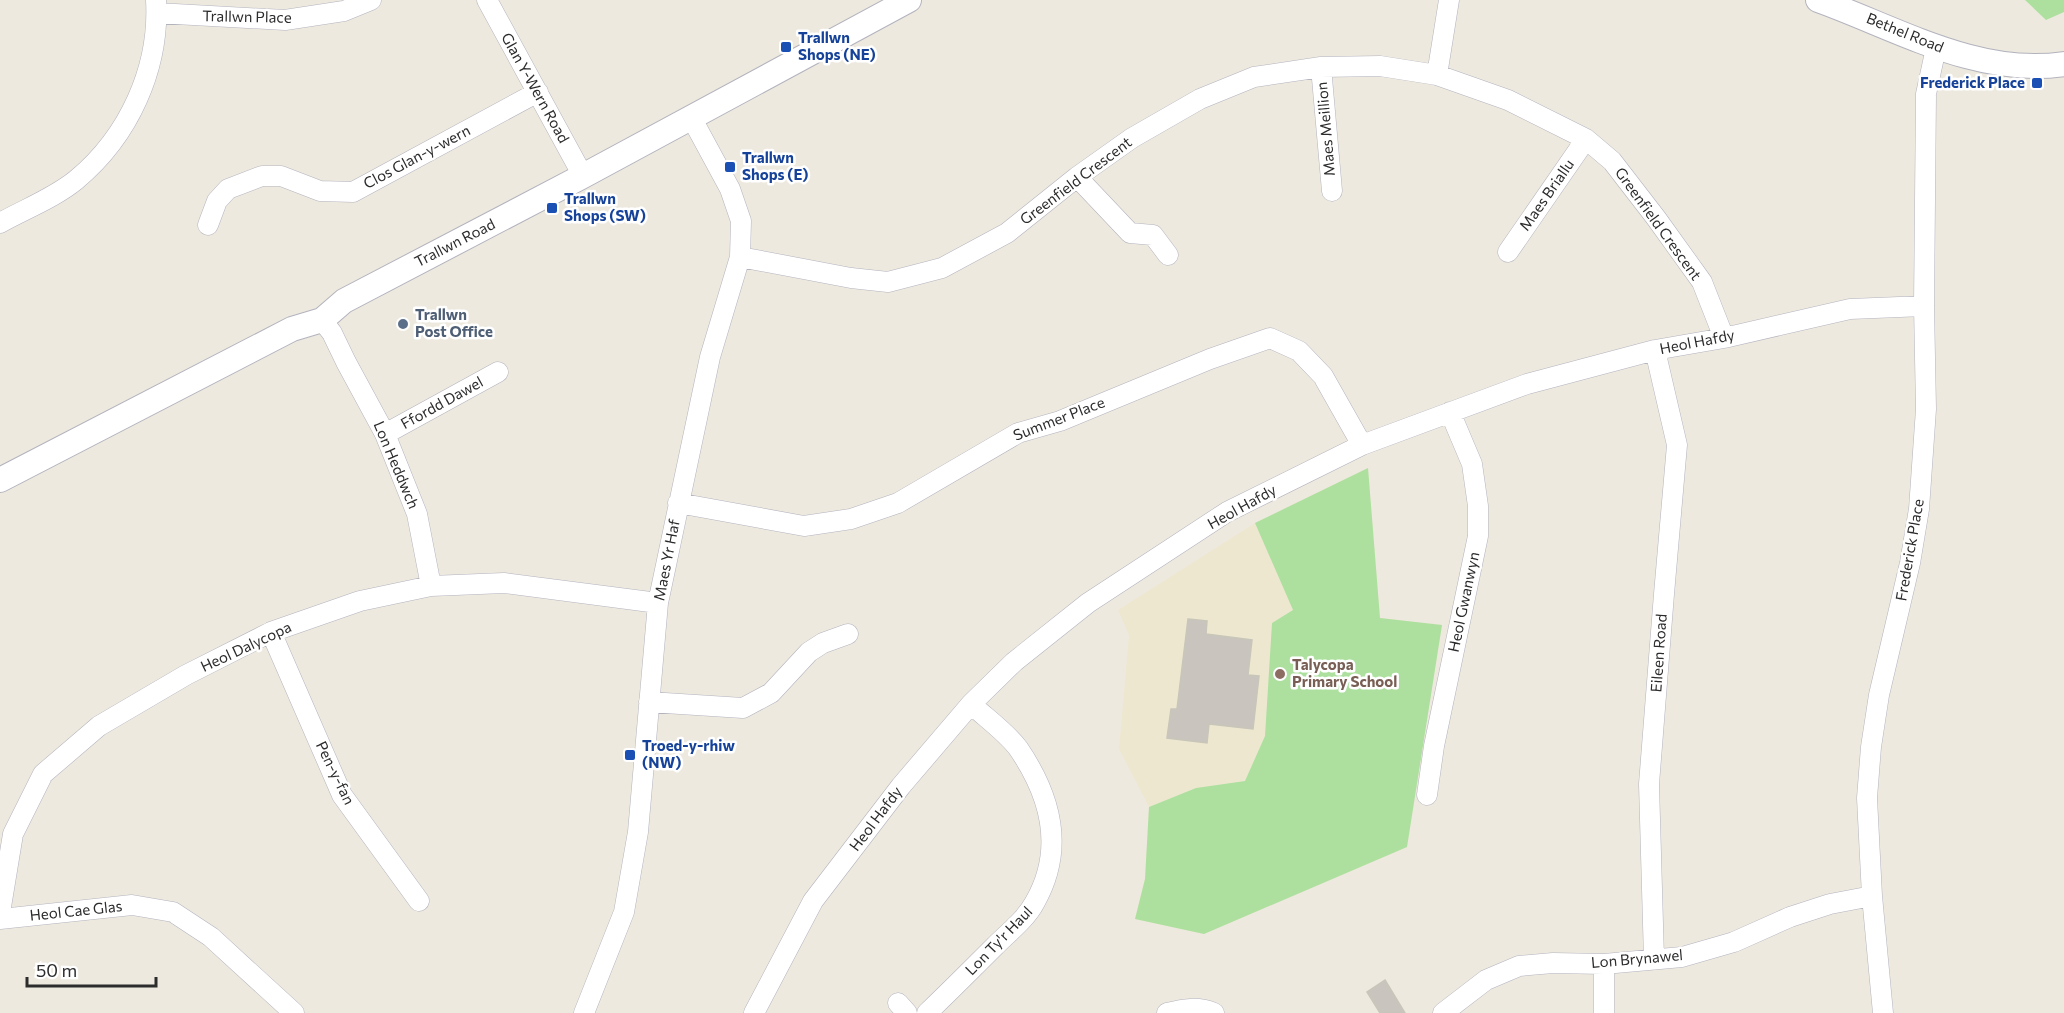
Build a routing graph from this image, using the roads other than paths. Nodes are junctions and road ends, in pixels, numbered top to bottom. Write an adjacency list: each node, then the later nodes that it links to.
1 (371, 0): 6 (street, Trallwn Place)
2 (487, 0): 11 (street, Glan Y-Wern Road)
3 (909, 0): 12 (street, Trallwn Road)
4 (1449, 0): 10 (street)
5 (1818, 0): 7 (street, Bethel Road)
6 (157, 7): 17 (street)
7 (1936, 48): 8 (street, Bethel Road); 22 (street, Frederick Place)
8 (2064, 64)
9 (1321, 67): 10 (street, Greenfield Crescent); 15 (street, Greenfield Crescent); 16 (street, Maes Meillion)
10 (1437, 75): 13 (street, Greenfield Crescent)
11 (538, 92): 14 (street, Glan Y-Wern Road); 18 (street, Clos Glan-y-wern)
12 (691, 117): 14 (street, Trallwn Road); 21 (street, Maes Yr Haf)
13 (1586, 139): 19 (street, Maes Briallu); 24 (street, Greenfield Crescent)
14 (583, 176): 23 (street, Trallwn Road)
15 (1077, 177): 20 (street); 21 (street, Greenfield Crescent)
16 (1332, 191)
17 (0, 223)
18 (208, 225)
19 (1508, 252)
20 (1168, 255)
21 (740, 257): 31 (street, Maes Yr Haf)
22 (1924, 306): 24 (street, Heol Hafdy); 39 (street, Frederick Place)
23 (322, 320): 28 (street, Lon Heddwch); 30 (street, Trallwn Road)
24 (1724, 338): 25 (street, Heol Hafdy)
25 (1655, 350): 27 (street, Heol Hafdy); 43 (street, Eileen Road)
26 (498, 372): 28 (street, Ffordd Dawel)
27 (1450, 412): 29 (street, Heol Hafdy); 38 (street, Heol Gwanwyn)
28 (386, 434): 32 (street, Lon Heddwch)
29 (1362, 445): 31 (street, Summer Place); 37 (street, Heol Hafdy)
30 (0, 480)
31 (678, 503): 33 (street, Maes Yr Haf)
32 (431, 586): 33 (street, Heol Dalycopa); 34 (street, Heol Dalycopa)
33 (658, 603): 36 (street, Maes Yr Haf)
34 (271, 632): 40 (street, Pen-y-fan); 41 (street, Heol Dalycopa)
35 (848, 634): 36 (street)
36 (649, 702): 46 (street, Maes Yr Haf)
37 (971, 704): 47 (street, Heol Hafdy); 48 (street, Lon Ty'r Haul)
38 (1427, 795)
39 (1872, 896): 43 (street, Lon Brynawel); 53 (street, Frederick Place)
40 (419, 901)
41 (0, 913)
42 (0, 919): 45 (street, Heol Cae Glas)
43 (1654, 959): 44 (street, Lon Brynawel)
44 (1604, 964): 51 (street, Lon Brynawel); 52 (street)
45 (294, 1013)
46 (584, 1013)
47 (754, 1013)
48 (927, 1013)
49 (1167, 1013): 50 (street)
50 (1214, 1013)
51 (1443, 1013)
52 (1604, 1013)
53 (1883, 1013)

